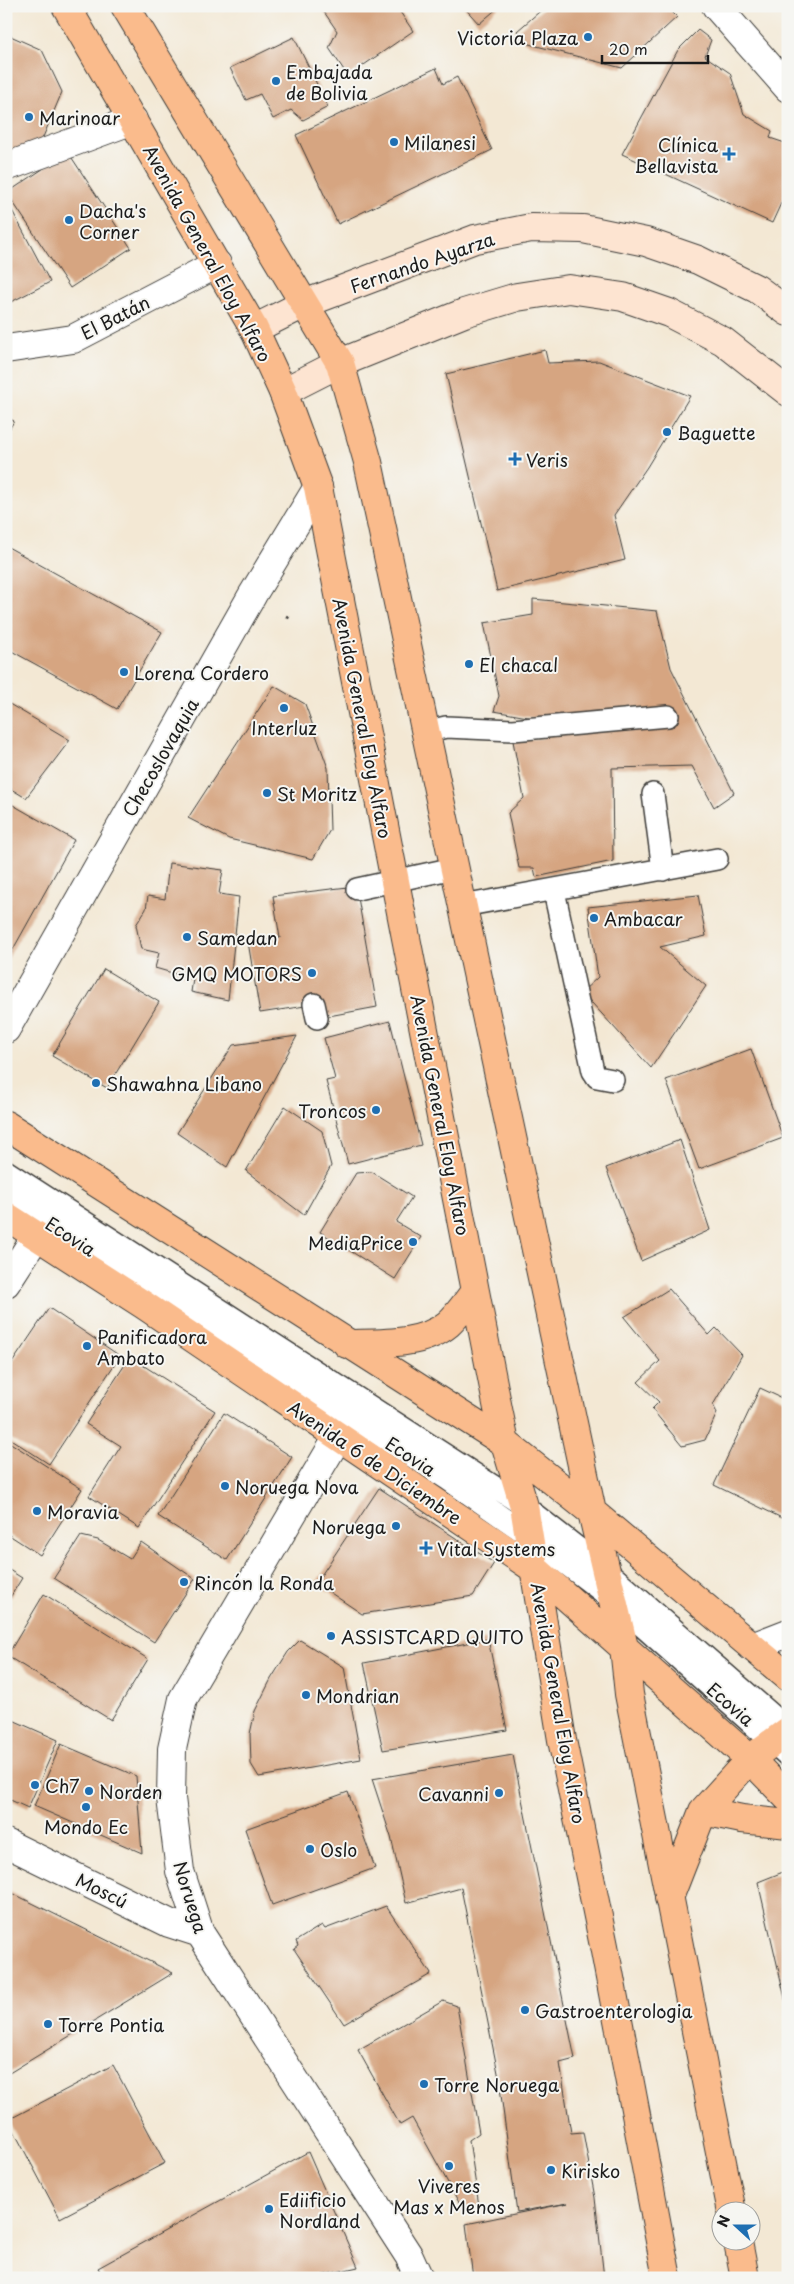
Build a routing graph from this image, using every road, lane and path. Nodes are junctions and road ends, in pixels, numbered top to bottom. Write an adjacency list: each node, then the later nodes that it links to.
1 (66, 6): 5 (main road, Avenida General Eloy Alfaro)
2 (125, 6): 8 (main road)
3 (716, 6): 4 (street)
4 (788, 88)
5 (133, 120): 6 (street); 7 (main road, Avenida General Eloy Alfaro)
6 (6, 167)
7 (217, 264): 10 (main road, Avenida General Eloy Alfaro); 11 (street, El Batán)
8 (304, 304): 9 (main road, Fernando Ayarza); 10 (main road, Fernando Ayarza); 12 (main road)
9 (788, 312)
10 (254, 329): 13 (main road, Avenida General Eloy Alfaro)
11 (6, 349)
12 (340, 363): 13 (main road); 14 (main road); 19 (main road)
13 (283, 392): 15 (main road, Avenida General Eloy Alfaro)
14 (788, 392)
15 (318, 488): 24 (main road, Avenida General Eloy Alfaro); 28 (street, Checoslovaquia)
16 (286, 616): 17 (path)
17 (292, 619)
18 (668, 716): 19 (lane)
19 (425, 732): 22 (main road)
20 (653, 794): 23 (lane)
21 (717, 859): 23 (lane)
22 (454, 868): 24 (lane); 27 (main road)
23 (664, 870): 26 (lane)
24 (394, 880): 25 (lane); 36 (main road, Avenida General Eloy Alfaro)
25 (356, 889)
26 (554, 890): 27 (lane); 29 (lane)
27 (462, 906): 41 (main road)
28 (6, 1029)
29 (613, 1080)
30 (6, 1125): 37 (main road)
31 (6, 1171): 40 (lane, Ecovia)
32 (6, 1194): 42 (lane, Ecovia)
33 (6, 1216): 34 (main road, Avenida 6 de Diciembre)
34 (37, 1235): 35 (street); 38 (main road, Avenida 6 de Diciembre)
35 (6, 1283)
36 (475, 1291): 37 (main road); 39 (main road, Avenida General Eloy Alfaro)
37 (347, 1344): 39 (main road)
38 (338, 1437): 43 (main road, Avenida 6 de Diciembre); 57 (street, Noruega)
39 (505, 1444): 40 (main road, Avenida General Eloy Alfaro); 41 (main road)
40 (524, 1506): 42 (main road, Avenida General Eloy Alfaro); 44 (lane, Ecovia)
41 (592, 1512): 44 (main road); 47 (main road)
42 (529, 1536): 43 (main road, Avenida General Eloy Alfaro); 45 (lane, Ecovia)
43 (536, 1570): 48 (main road, Avenida 6 de Diciembre); 61 (main road, Avenida General Eloy Alfaro)
44 (606, 1570): 45 (main road); 50 (lane, Ecovia)
45 (613, 1600): 48 (main road); 50 (lane, Ecovia)
46 (788, 1633): 47 (street)
47 (752, 1646): 49 (main road)
48 (624, 1647): 51 (main road, Avenida 6 de Diciembre); 56 (main road)
49 (788, 1677)
50 (784, 1739): 51 (main road)
51 (750, 1759): 52 (main road, Avenida 6 de Diciembre); 53 (main road)
52 (788, 1798)
53 (703, 1811): 54 (main road); 56 (main road)
54 (788, 1824)
55 (6, 1843): 57 (street, Moscú)
56 (669, 1898): 58 (main road)
57 (200, 1933): 60 (street, Noruega)
58 (730, 2202)
59 (740, 2252): 62 (main road)
60 (419, 2278)
61 (667, 2278)
62 (745, 2278)

